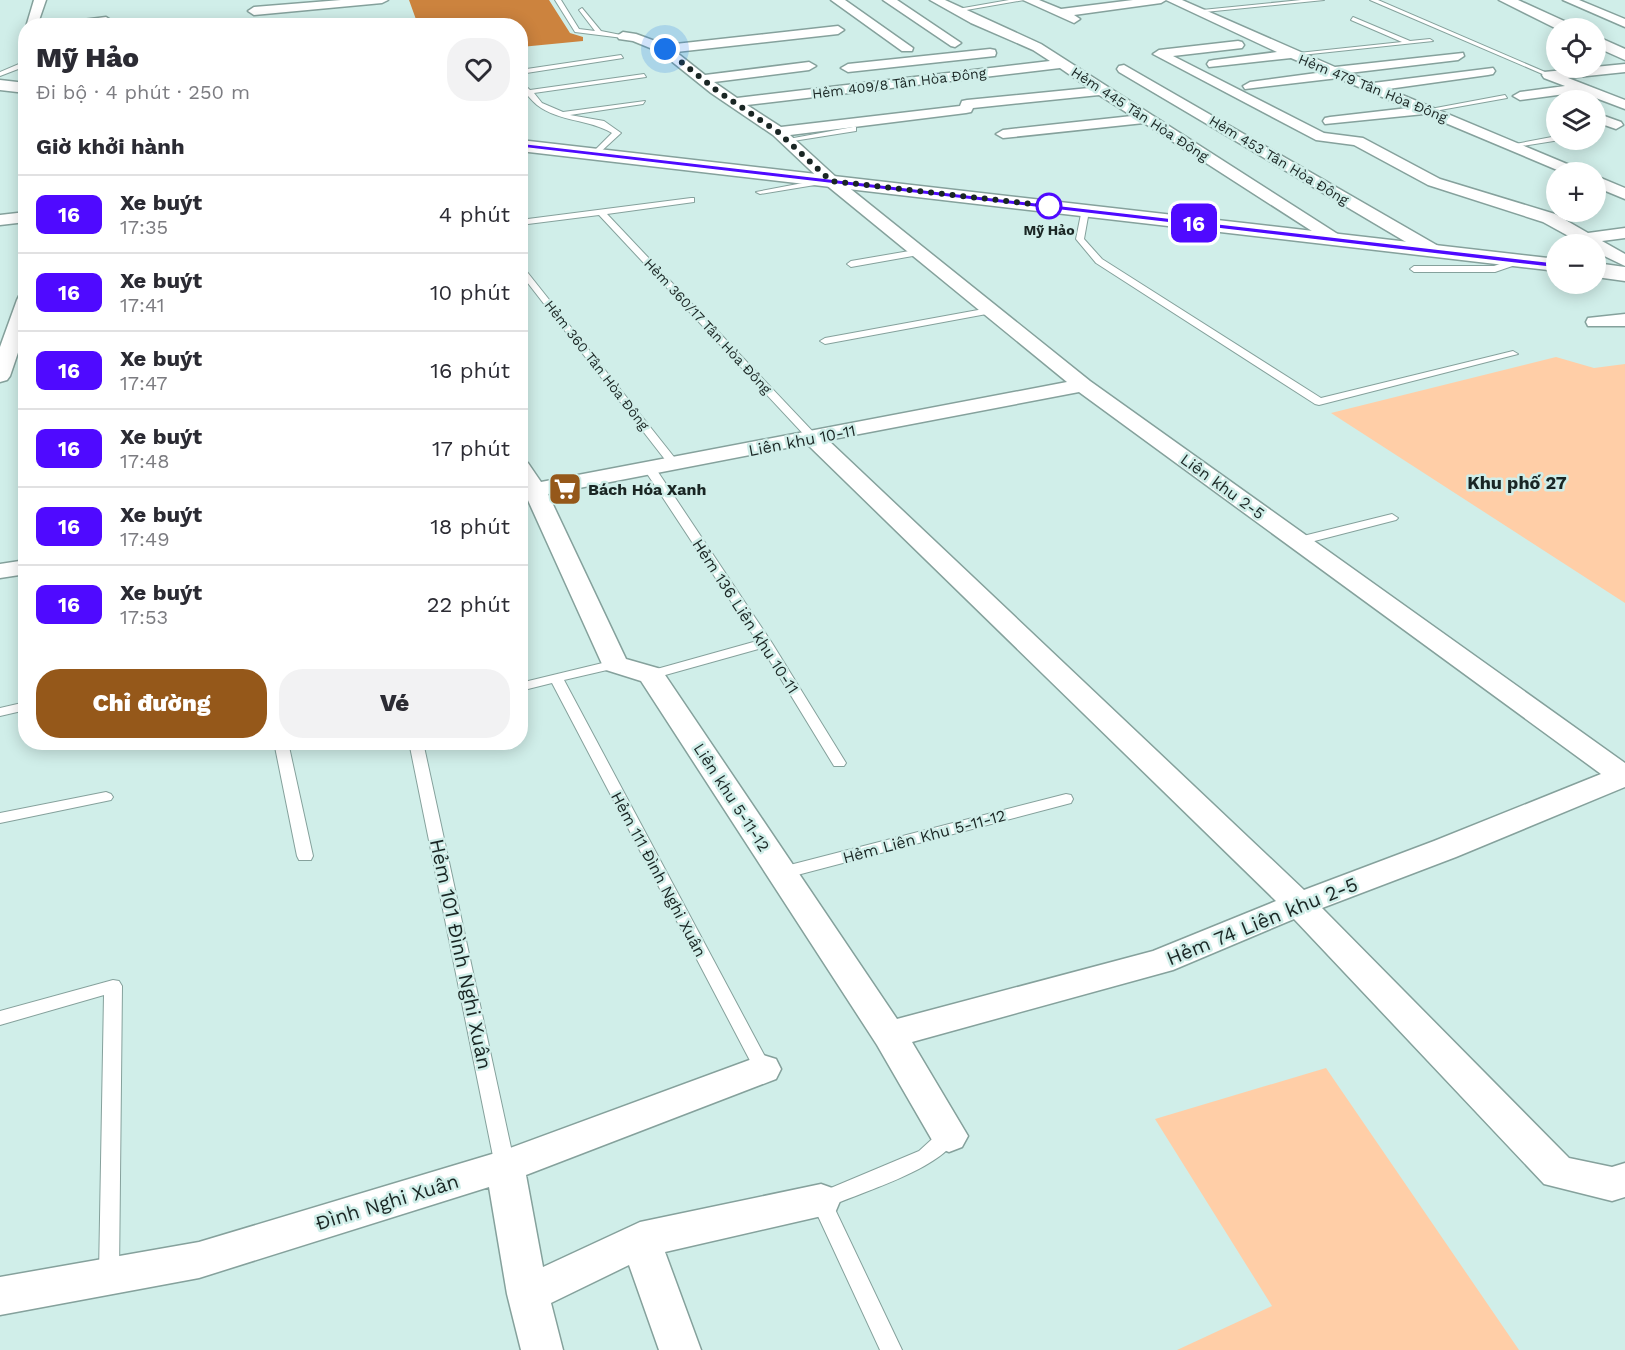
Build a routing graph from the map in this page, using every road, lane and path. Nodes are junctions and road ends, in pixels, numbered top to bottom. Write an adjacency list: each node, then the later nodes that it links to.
1 (40, 0): 21 (street)
2 (381, 0): 15 (street)
3 (558, 0): 27 (lane)
4 (837, 0): 34 (street)
5 (889, 0): 30 (street)
6 (936, 0): 18 (street, Hẻm 445 Tân Hòa Đông)
7 (1021, 0): 18 (lane)
8 (1029, 0): 20 (street)
9 (1161, 0): 20 (street)
10 (1172, 0): 19 (street, Hẻm 479 Tân Hòa Đông)
11 (1321, 0): 19 (lane)
12 (1373, 0): 55 (lane)
13 (1506, 0): 22 (street)
14 (1569, 0): 24 (street)
15 (336, 2): 16 (street)
16 (255, 5)
17 (582, 10): 27 (lane)
18 (956, 10): 35 (street, Hẻm 445 Tân Hòa Đông)
19 (1195, 11): 37 (street, Hẻm 479 Tân Hòa Đông)
20 (1059, 13): 25 (street)
21 (34, 18)
22 (1546, 18)
23 (1353, 19): 31 (lane)
24 (1625, 22)
25 (1091, 26)
26 (838, 30): 36 (street)
27 (602, 34): 28 (lane)
28 (623, 36): 36 (street)
29 (1430, 41): 31 (lane)
30 (955, 43)
31 (1410, 43): 37 (lane)
32 (1238, 45): 98 (street)
33 (1606, 46): 38 (street)
34 (907, 48)
35 (1039, 48): 44 (street, Hẻm 445 Tân Hòa Đông); 48 (street)
36 (665, 49): 43 (street, Liên khu 2-5)
37 (1292, 54): 45 (street); 53 (street, Hẻm 479 Tân Hòa Đông)
38 (1625, 55)
39 (1458, 56): 53 (street)
40 (621, 57): 51 (lane)
41 (706, 61): 43 (street)
42 (1124, 61): 102 (street, Hẻm 453 Tân Hòa Đông)
43 (683, 63): 58 (street, Liên khu 2-5)
44 (1062, 63): 64 (street, Hẻm 445 Tân Hòa Đông); 71 (street, Hẻm 409/8 Tân Hòa Đông)
45 (1214, 64)
46 (18, 66): 54 (lane)
47 (809, 66): 58 (street)
48 (848, 68)
49 (1625, 68): 50 (street)
50 (1606, 70)
51 (528, 71)
52 (1488, 71): 62 (street)
53 (1337, 72): 60 (street); 62 (street, Hẻm 479 Tân Hòa Đông)
54 (0, 74)
55 (1546, 74)
56 (644, 76): 65 (lane)
57 (1557, 78): 63 (street)
58 (703, 79): 71 (street, Liên khu 2-5)
59 (0, 85): 61 (street)
60 (1250, 86)
61 (18, 87)
62 (1372, 87): 73 (street, Hẻm 479 Tân Hòa Đông)
63 (1582, 88): 66 (street); 72 (street)
64 (1102, 90): 75 (street, Hẻm 445 Tân Hòa Đông); 81 (street)
65 (529, 92): 74 (lane)
66 (1540, 94): 67 (street); 68 (street)
67 (1520, 96)
68 (1546, 96)
69 (1505, 97): 73 (lane)
70 (643, 102): 74 (lane)
71 (736, 102): 81 (street, Liên khu 2-5)
72 (1625, 105)
73 (1429, 110): 76 (street); 84 (street, Hẻm 479 Tân Hòa Đông)
74 (561, 113): 85 (lane)
75 (1145, 118): 80 (street); 100 (street, Hẻm 445 Tân Hòa Đông)
76 (1330, 121)
77 (1606, 121): 78 (street)
78 (1616, 125)
79 (854, 129): 81 (lane)
80 (1003, 134)
81 (782, 136): 87 (street, Liên khu 2-5)
82 (1546, 140): 84 (lane)
83 (528, 146): 85 (street)
84 (1509, 146): 86 (street, Hẻm 479 Tân Hòa Đông)
85 (596, 154): 87 (street)
86 (1549, 162)
87 (829, 181): 89 (lane); 92 (street); 103 (street, Liên khu 2-5)
88 (1606, 185): 90 (street)
89 (760, 192)
90 (1625, 194)
91 (691, 200): 93 (lane)
92 (1085, 211): 100 (street); 117 (lane)
93 (602, 213): 96 (lane); 120 (lane, Hẻm 360/17 Tân Hòa Đông)
94 (18, 218): 95 (street)
95 (0, 220)
96 (528, 222)
97 (1625, 233): 99 (street)
98 (1579, 234)
99 (1606, 236)
100 (1338, 240): 102 (street)
101 (1606, 250): 105 (street)
102 (1434, 251): 104 (street)
103 (921, 252): 106 (lane); 112 (street, Liên khu 2-5)
104 (1518, 261): 107 (street); 108 (lane)
105 (1625, 261)
106 (851, 264)
107 (1546, 265)
108 (1414, 269)
109 (1606, 271): 110 (street)
110 (1625, 273)
111 (528, 276): 121 (lane, Hẻm 360 Tân Hòa Đông)
112 (989, 311): 116 (lane); 119 (street, Liên khu 2-5)
113 (1625, 320): 114 (street)
114 (1595, 322)
115 (18, 323): 118 (street)
116 (825, 341)
117 (1513, 354)
118 (0, 376)
119 (1083, 385): 120 (street, Liên khu 10-11); 126 (street, Liên khu 2-5)
120 (813, 438): 121 (street, Liên khu 10-11); 145 (street)
121 (674, 464): 122 (street, Liên khu 10-11)
122 (650, 469): 123 (street, Liên khu 10-11); 129 (lane, Hẻm 136 Liên khu 10-11)
123 (528, 484)
124 (528, 490): 130 (street)
125 (1392, 518): 126 (lane)
126 (1299, 541): 139 (street, Liên khu 2-5)
127 (18, 568): 128 (street)
128 (0, 571)
129 (765, 643): 131 (lane); 138 (lane, Hẻm 136 Liên khu 10-11)
130 (615, 664): 131 (street); 132 (lane)
131 (651, 675): 144 (street, Liên khu 5-11-12)
132 (556, 678): 133 (lane); 148 (lane, Hẻm 111 Đình Nghi Xuân)
133 (528, 685)
134 (18, 708): 135 (lane)
135 (0, 712)
136 (283, 750): 143 (lane)
137 (418, 750): 150 (lane, Hẻm 101 Đình Nghi Xuân)
138 (839, 763)
139 (1625, 777): 145 (street, Hẻm 74 Liên khu 2-5)
140 (106, 797): 142 (lane)
141 (1066, 799): 144 (lane, Hẻm Liên Khu 5-11-12)
142 (0, 818)
143 (305, 856)
144 (782, 873): 147 (street, Liên khu 5-11-12)
145 (1299, 904): 147 (street, Hẻm 74 Liên khu 2-5); 151 (street)
146 (0, 1018): 154 (lane)
147 (888, 1035): 149 (street, Liên khu 5-11-12)
148 (763, 1070): 150 (street, Đình Nghi Xuân)
149 (949, 1136): 152 (lane)
150 (506, 1166): 154 (street, Đình Nghi Xuân); 155 (street)
151 (1621, 1188)
152 (821, 1201): 153 (street); 159 (lane)
153 (640, 1240): 155 (street); 158 (street)
154 (109, 1276): 156 (street, Đình Nghi Xuân)
155 (528, 1294): 157 (street)
156 (0, 1296)
157 (542, 1350)
158 (680, 1350)
159 (891, 1350)

